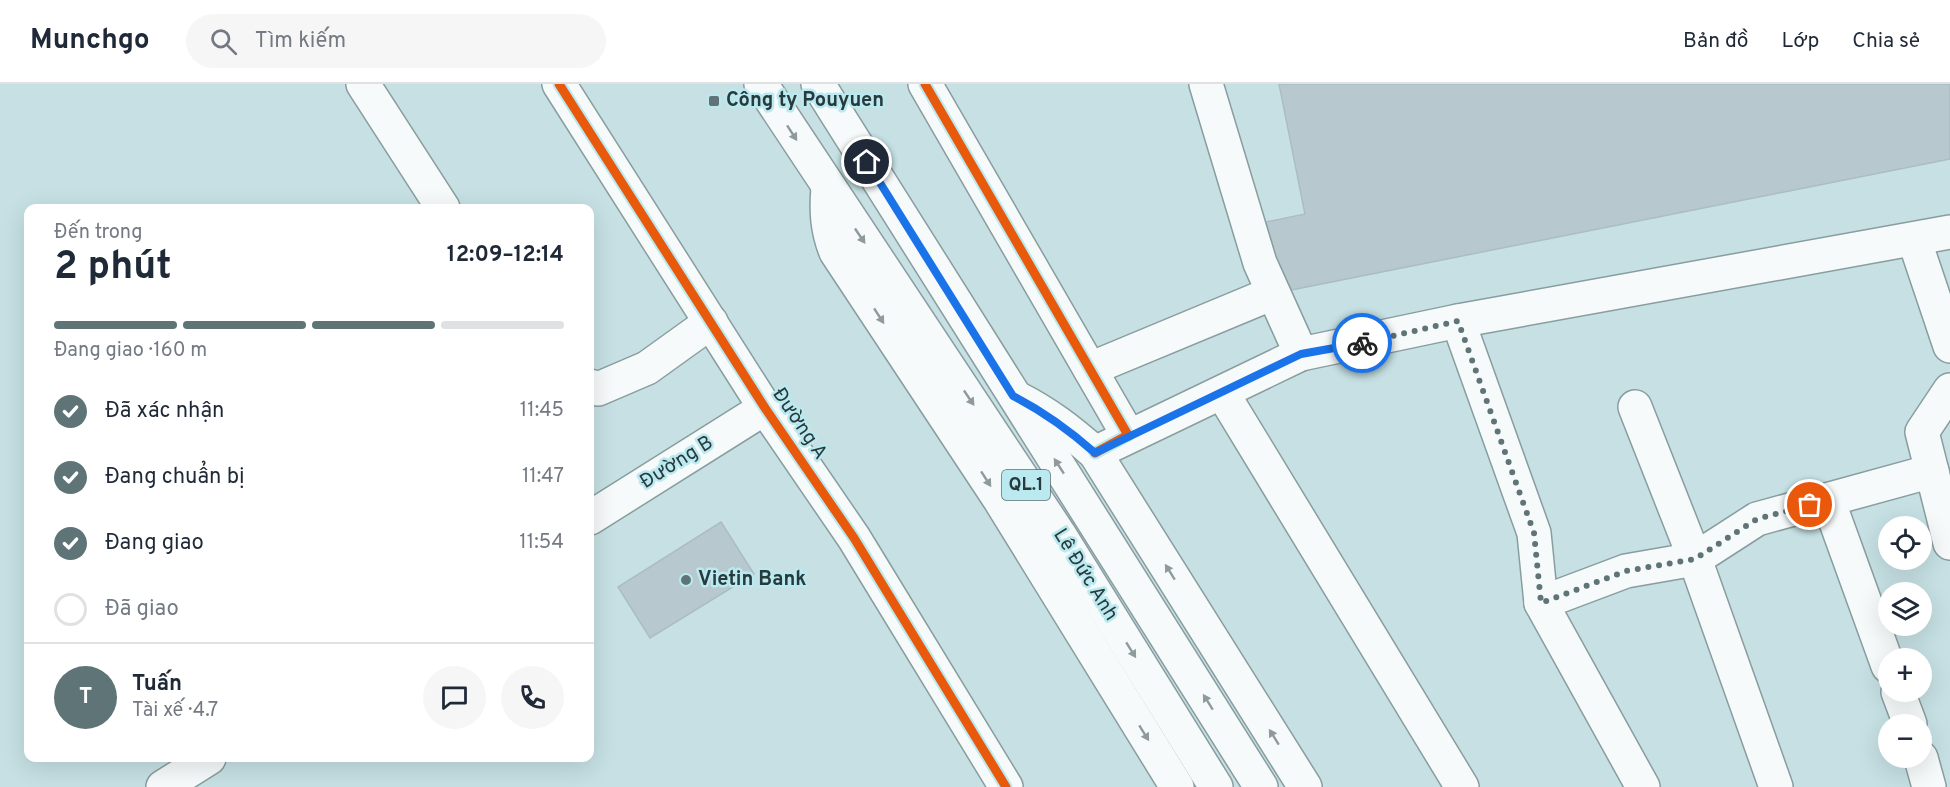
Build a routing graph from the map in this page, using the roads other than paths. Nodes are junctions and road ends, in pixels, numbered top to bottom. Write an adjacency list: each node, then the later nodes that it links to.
1 (363, 84): 8 (main road)
2 (559, 84): 13 (main road, Đường A)
3 (761, 84): 7 (main road, Lê Đức Anh / QL.1, one-way to 7)
4 (818, 84): 20 (main road, Lê Đức Anh / QL.1)
5 (925, 84): 16 (main road)
6 (1206, 84): 11 (main road)
7 (828, 188): 37 (main road, Lê Đức Anh / QL.1, one-way to 37); 38 (main road, Lê Đức Anh / QL.1, one-way to 38)
8 (440, 204)
9 (1950, 232): 10 (main road)
10 (1914, 239): 12 (main road); 14 (main road)
11 (1273, 292): 15 (main road); 16 (main road)
12 (1458, 321): 15 (main road); 31 (main road)
13 (711, 322): 17 (main road); 22 (main road, Đường A)
14 (1950, 346)
15 (1301, 354): 19 (main road)
16 (1090, 369): 23 (main road)
17 (594, 388)
18 (1950, 390): 25 (main road)
19 (1223, 394): 23 (main road); 41 (main road)
20 (1013, 396): 24 (main road); 28 (main road, Lê Đức Anh / QL.1, one-way to 20)
21 (1635, 407): 30 (main road)
22 (765, 408): 27 (main road, Đường B); 36 (main road, Đường A)
23 (1128, 435): 24 (main road)
24 (1095, 453): 28 (main road); 40 (main road, one-way to 24)
25 (1932, 471): 26 (main road); 29 (main road)
26 (1828, 500): 30 (main road); 32 (main road)
27 (594, 515)
28 (1093, 519): 39 (main road, Lê Đức Anh / QL.1, one-way to 28)
29 (1950, 543)
30 (1695, 559): 31 (main road); 43 (main road)
31 (1541, 603): 42 (main road)
32 (1881, 648)
33 (203, 762): 35 (main road)
34 (1924, 768): 44 (main road)
35 (163, 787)
36 (1006, 787)
37 (1177, 787)
38 (1216, 787)
39 (1261, 787)
40 (1305, 787)
41 (1462, 787)
42 (1643, 787)
43 (1776, 787)
44 (1929, 787)

